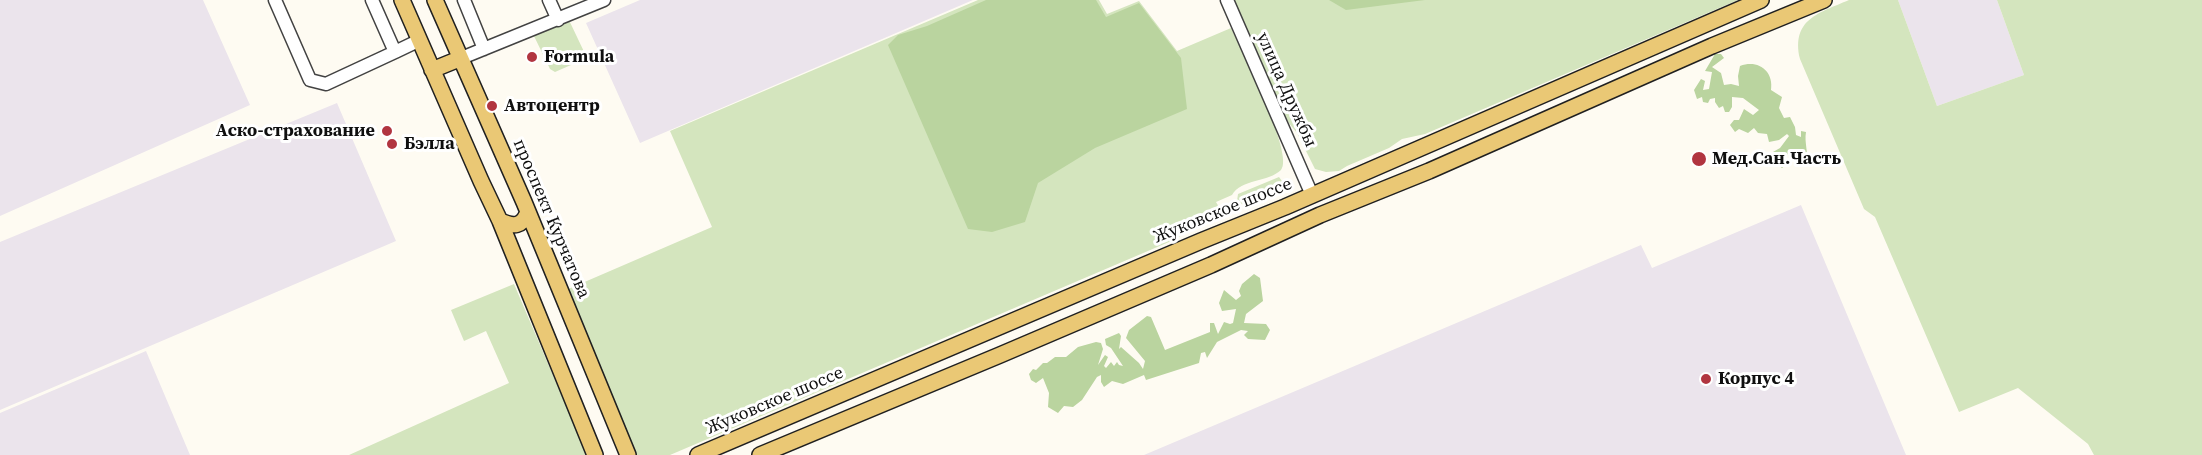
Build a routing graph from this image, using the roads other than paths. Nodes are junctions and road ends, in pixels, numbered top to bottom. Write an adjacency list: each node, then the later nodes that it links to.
1 (275, 0): 14 (street)
2 (372, 0): 14 (street)
3 (402, 0): 12 (main road)
4 (435, 0): 15 (main road, проспект Курчатова)
5 (464, 0): 13 (street)
6 (549, 0): 11 (street)
7 (604, 0): 11 (street)
8 (1227, 0): 19 (street, улица Дружбы)
9 (1761, 0): 17 (main road, Жуковское шоссе)
10 (1824, 0): 18 (main road)
11 (558, 20): 13 (street)
12 (420, 40): 14 (street); 16 (main road)
13 (484, 49): 15 (street)
14 (395, 52)
15 (459, 58): 16 (main road); 20 (main road, проспект Курчатова)
16 (432, 70): 21 (main road)
17 (1420, 149): 18 (main road); 19 (main road, Жуковское шоссе)
18 (1429, 171): 23 (main road)
19 (1312, 195): 22 (main road, Жуковское шоссе)
20 (528, 212): 21 (main road); 28 (main road, проспект Курчатова)
21 (501, 221): 27 (main road)
22 (1201, 240): 23 (main road); 24 (main road, Жуковское шоссе)
23 (1211, 265): 25 (main road)
24 (990, 330): 25 (main road); 26 (main road, Жуковское шоссе)
25 (1000, 355): 30 (main road)
26 (723, 451): 29 (main road, Жуковское шоссе)
27 (595, 455)
28 (628, 455)
29 (698, 455)
30 (760, 455)

